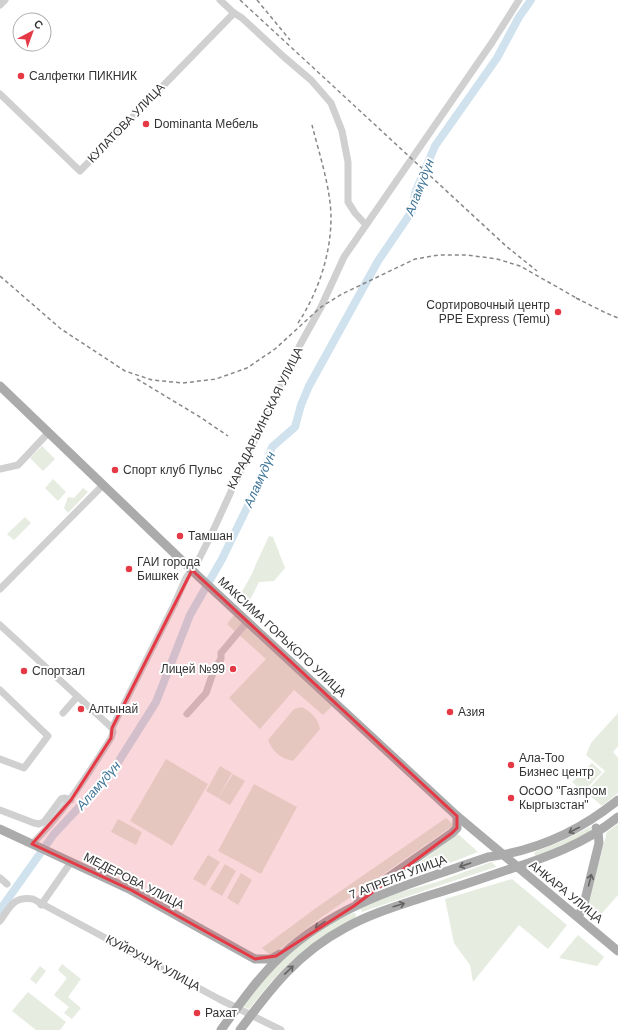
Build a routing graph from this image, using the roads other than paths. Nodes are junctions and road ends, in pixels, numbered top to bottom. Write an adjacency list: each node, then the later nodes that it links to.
1 (5, 0): 4 (street)
2 (220, 0): 5 (street)
3 (519, 0): 7 (street, КАРАДАРЬИНСКАЯ УЛИЦА)
4 (0, 5)
5 (234, 13): 6 (street, КУЛАТОВА УЛИЦА); 7 (street)
6 (0, 94)
7 (366, 225): 12 (street, КАРАДАРЬИНСКАЯ УЛИЦА)
8 (1, 389): 9 (main road, МАКСИМА ГОРЬКОГО УЛИЦА)
9 (49, 432): 10 (street); 11 (main road, МАКСИМА ГОРЬКОГО УЛИЦА)
10 (0, 469)
11 (103, 485): 12 (main road, МАКСИМА ГОРЬКОГО УЛИЦА); 13 (street)
12 (195, 573): 14 (main road, МАКСИМА ГОРЬКОГО УЛИЦА); 20 (street, КАРАДАРЬИНСКАЯ УЛИЦА)
13 (0, 589)
14 (247, 622): 19 (street); 25 (main road, МАКСИМА ГОРЬКОГО УЛИЦА)
15 (0, 625): 17 (street)
16 (0, 690): 21 (street)
17 (77, 697): 18 (street); 20 (street)
18 (63, 712)
19 (187, 714)
20 (112, 728): 22 (street, КАРАДАРЬИНСКАЯ УЛИЦА)
21 (0, 759)
22 (71, 800): 24 (street); 30 (street, КАРАДАРЬИНСКАЯ УЛИЦА)
23 (618, 800): 27 (main road, 7 АПРЕЛЯ УЛИЦА)
24 (0, 810)
25 (457, 816): 31 (main road, МАКСИМА ГОРЬКОГО УЛИЦА); 37 (main road)
26 (618, 817): 29 (main road)
27 (592, 820): 29 (main road); 31 (main road, 7 АПРЕЛЯ УЛИЦА, one-way to 31)
28 (0, 829): 30 (main road, МЕДЕРОВА УЛИЦА)
29 (598, 831): 33 (main road); 38 (main road, one-way to 29)
30 (34, 846): 32 (main road, МЕДЕРОВА УЛИЦА)
31 (502, 855): 33 (main road, МАКСИМА ГОРЬКОГО УЛИЦА); 37 (main road, 7 АПРЕЛЯ УЛИЦА, one-way to 37)
32 (71, 862): 36 (street); 43 (main road, МЕДЕРОВА УЛИЦА)
33 (517, 867): 38 (main road, АНКАРА УЛИЦА); 39 (main road, one-way to 33)
34 (0, 878): 35 (street)
35 (7, 884)
36 (41, 905): 40 (street, КУЙРУЧУК УЛИЦА); 45 (street, КУЙРУЧУК УЛИЦА)
37 (354, 906): 39 (main road); 41 (main road, 7 АПРЕЛЯ УЛИЦА, one-way to 41)
38 (578, 916): 42 (main road, АНКАРА УЛИЦА)
39 (362, 919): 46 (main road, one-way to 39)
40 (0, 921)
41 (290, 948): 43 (main road); 44 (main road, 7 АПРЕЛЯ УЛИЦА)
42 (618, 951)
43 (255, 959): 44 (main road)
44 (259, 979): 45 (main road, 7 АПРЕЛЯ УЛИЦА)
45 (237, 1008): 46 (street, КУЙРУЧУК УЛИЦА); 47 (main road, 7 АПРЕЛЯ УЛИЦА)
46 (251, 1015): 48 (main road); 49 (street, КУЙРУЧУК УЛИЦА)
47 (221, 1030)
48 (240, 1030)
49 (281, 1030)

